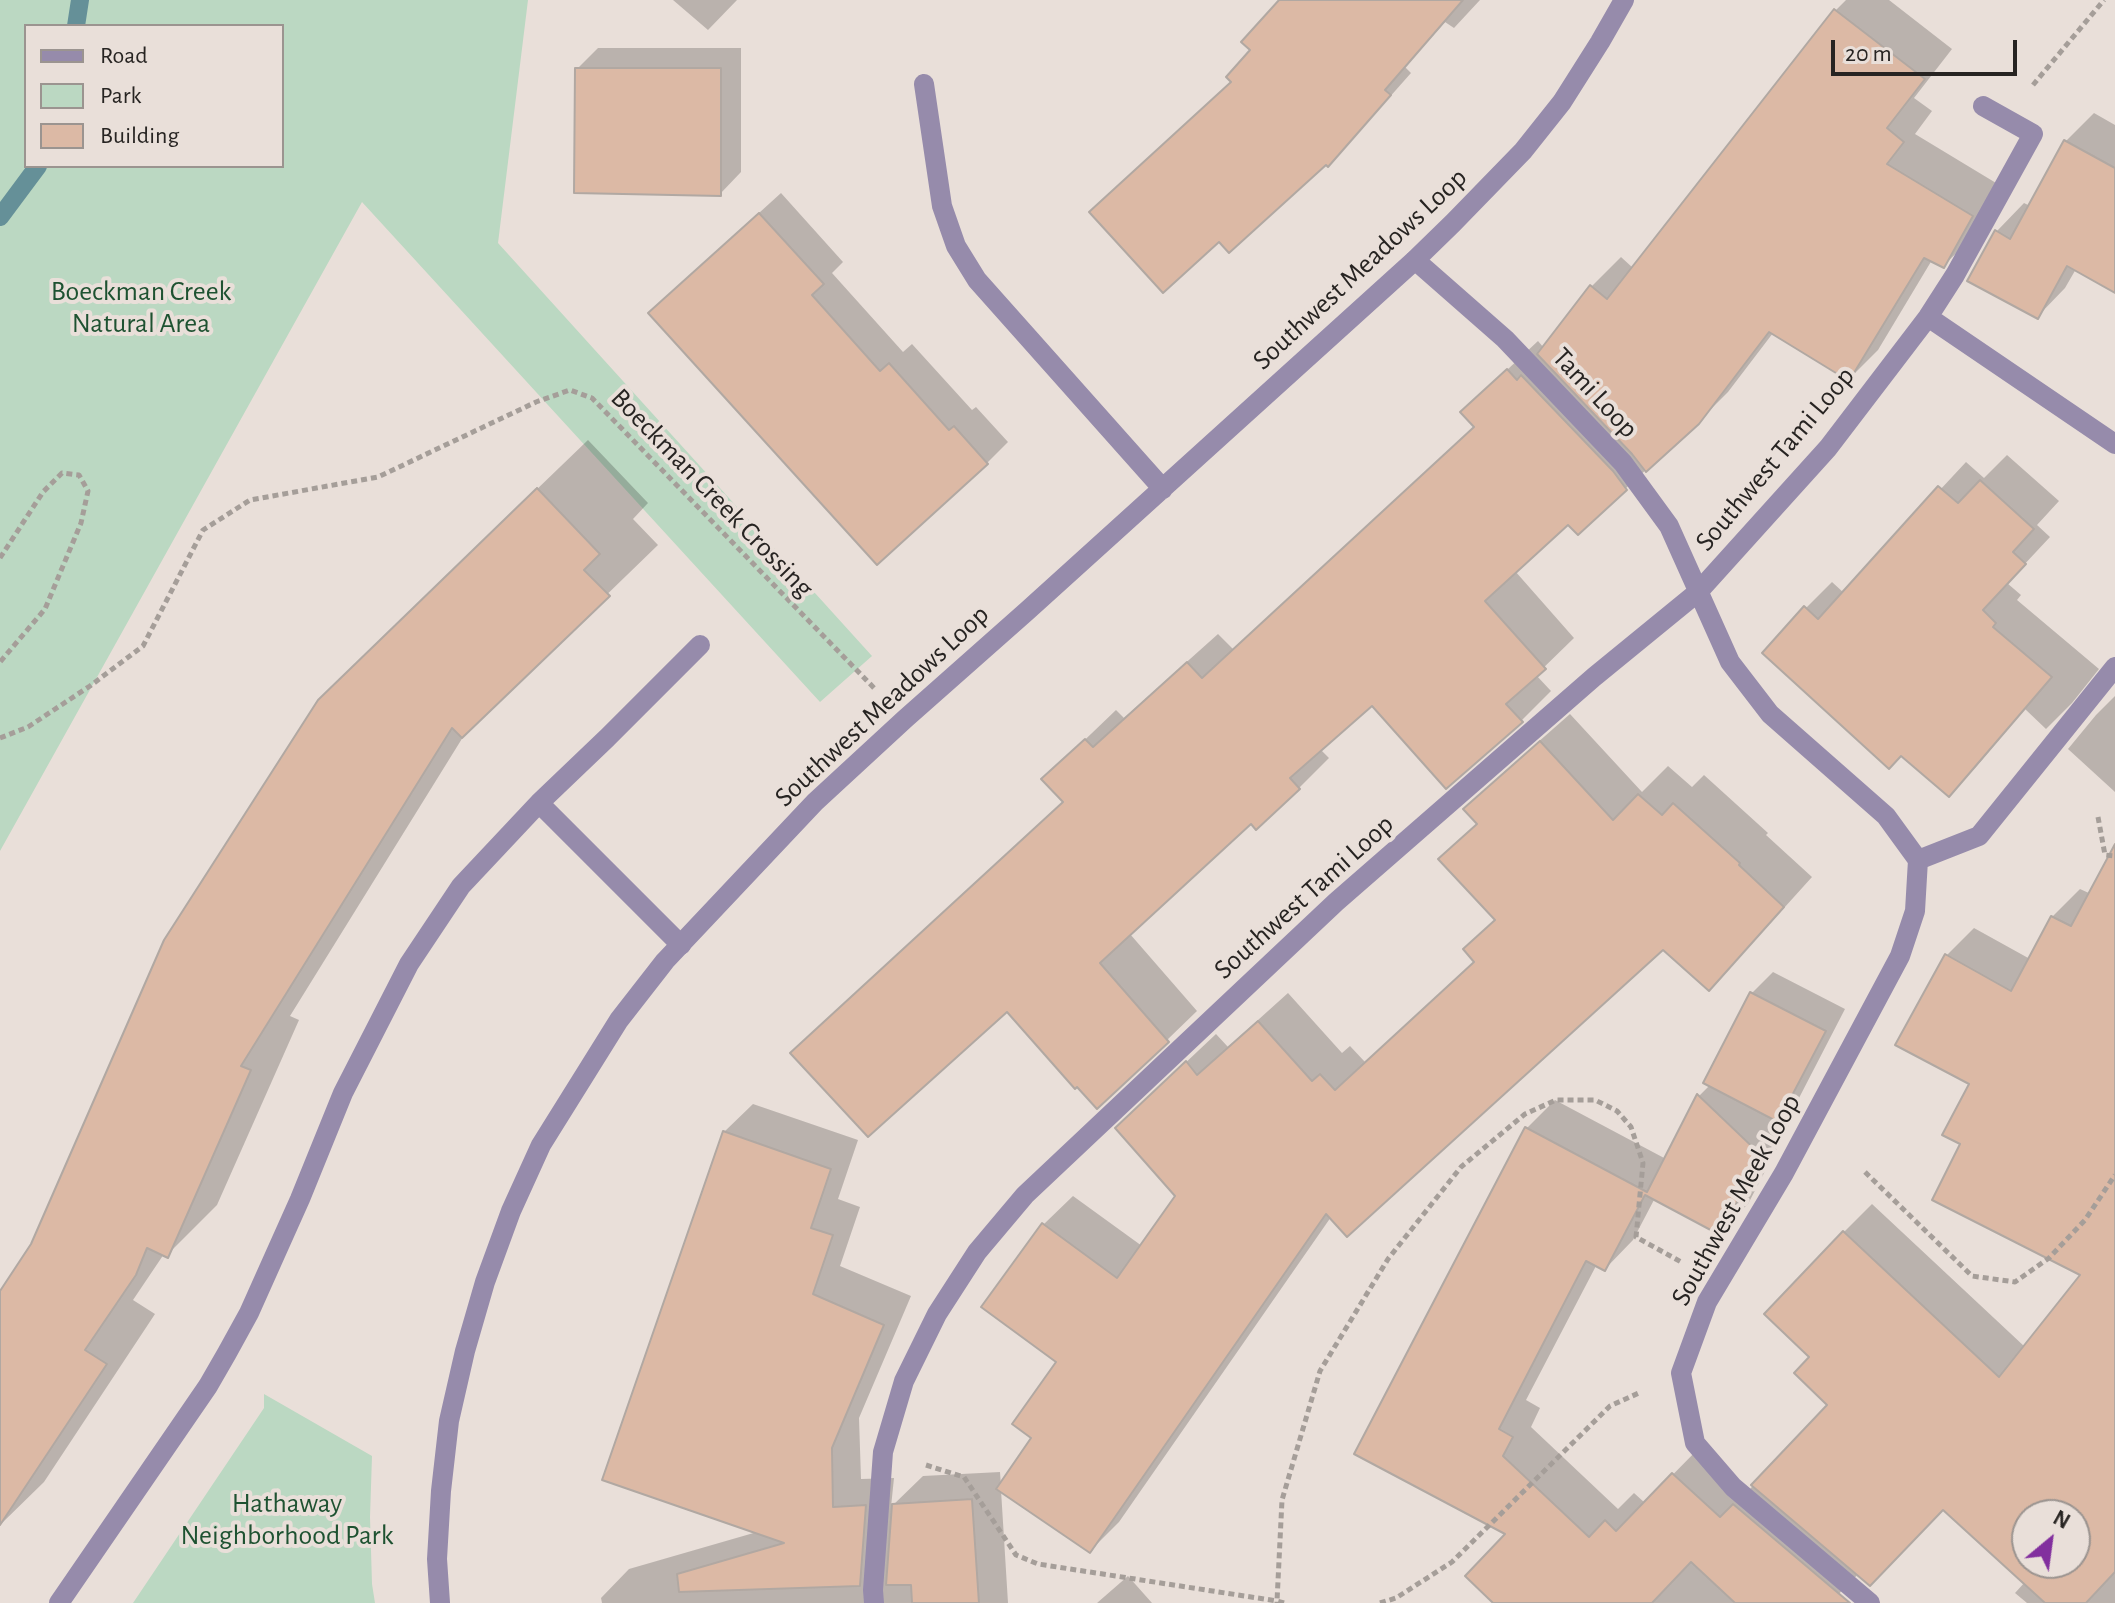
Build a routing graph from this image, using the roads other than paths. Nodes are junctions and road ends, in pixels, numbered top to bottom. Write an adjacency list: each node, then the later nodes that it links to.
1 (1624, 0): 4 (street, Southwest Meadows Loop)
2 (924, 84): 7 (street)
3 (1983, 106): 5 (street, Southwest Tami Loop)
4 (1415, 260): 7 (street, Southwest Meadows Loop); 8 (street, Tami Loop)
5 (1928, 317): 6 (street); 8 (street, Southwest Tami Loop)
6 (2115, 444)
7 (1163, 489): 13 (street, Southwest Meadows Loop)
8 (1698, 592): 12 (street, Tami Loop); 16 (street, Southwest Tami Loop)
9 (700, 645): 11 (street)
10 (2115, 667): 12 (street)
11 (539, 803): 13 (street); 14 (street)
12 (1918, 860): 17 (street, Southwest Meek Loop)
13 (681, 945): 15 (street, Southwest Meadows Loop)
14 (59, 1603)
15 (440, 1603)
16 (874, 1603)
17 (1870, 1603)

